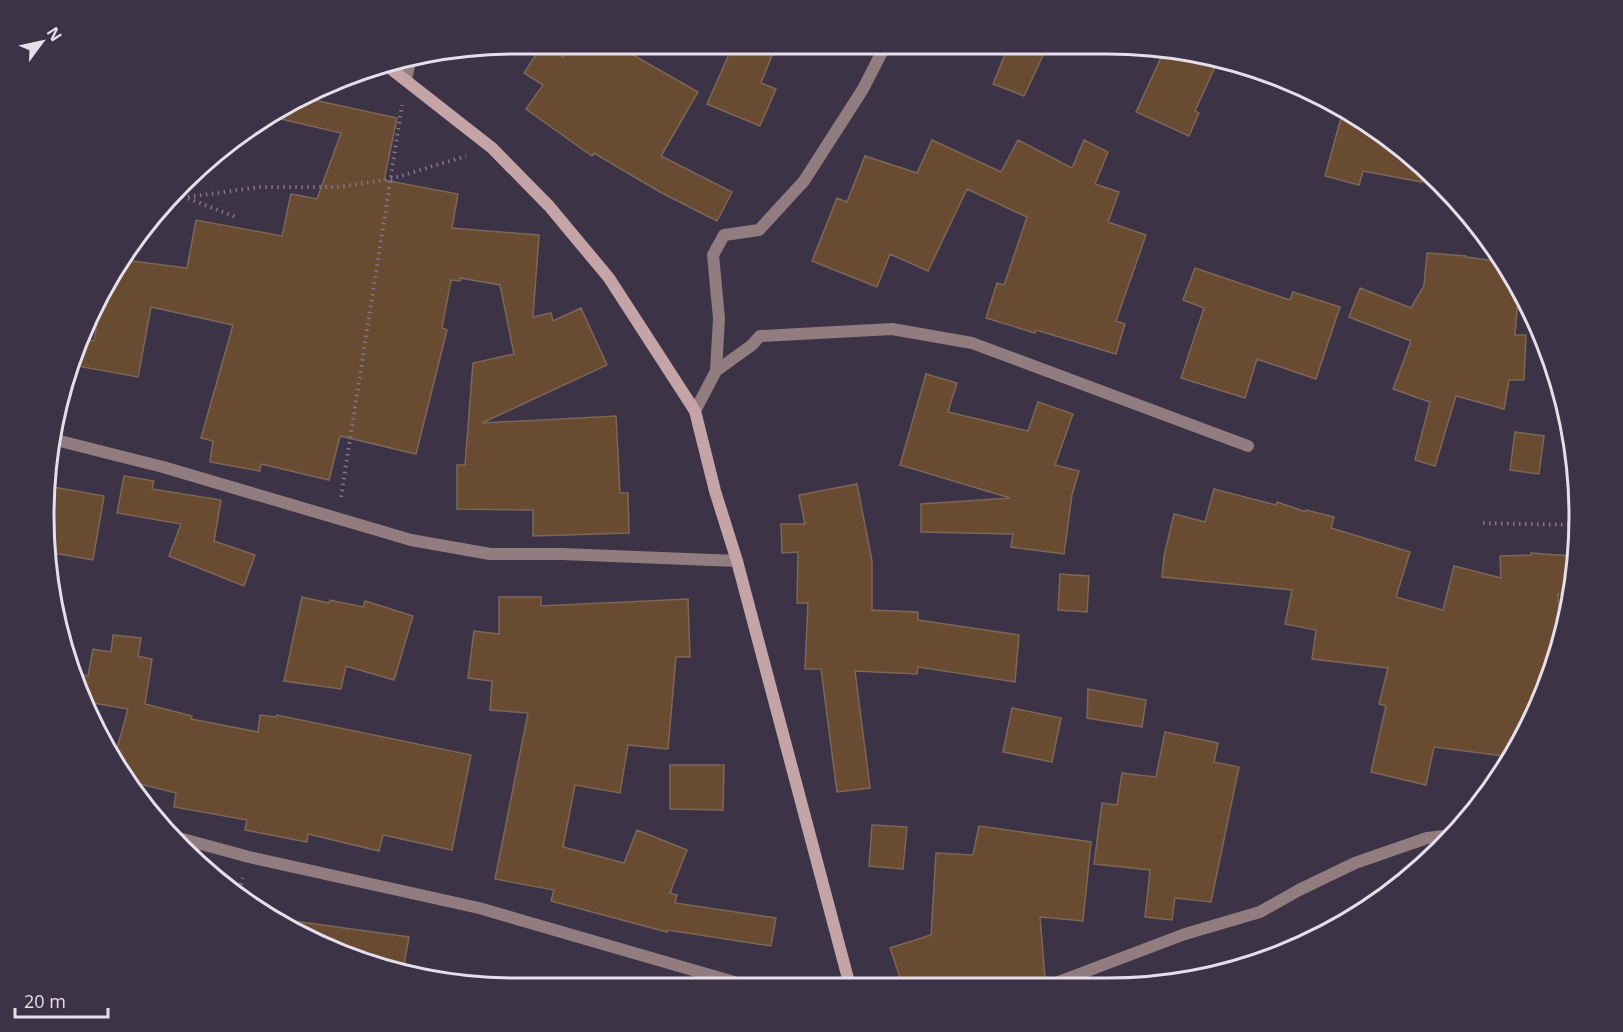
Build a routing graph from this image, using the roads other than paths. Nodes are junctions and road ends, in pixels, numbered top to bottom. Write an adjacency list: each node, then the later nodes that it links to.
1 (881, 54): 5 (street)
2 (409, 67): 4 (street)
3 (394, 71): 4 (street)
4 (406, 80): 6 (street)
5 (716, 371): 6 (street); 8 (street)
6 (695, 411): 9 (street)
7 (60, 441): 9 (street)
8 (1248, 446)
9 (737, 561): 13 (street)
10 (1440, 837): 14 (street)
11 (186, 840): 12 (street)
12 (720, 978)
13 (848, 978)
14 (1069, 978)

